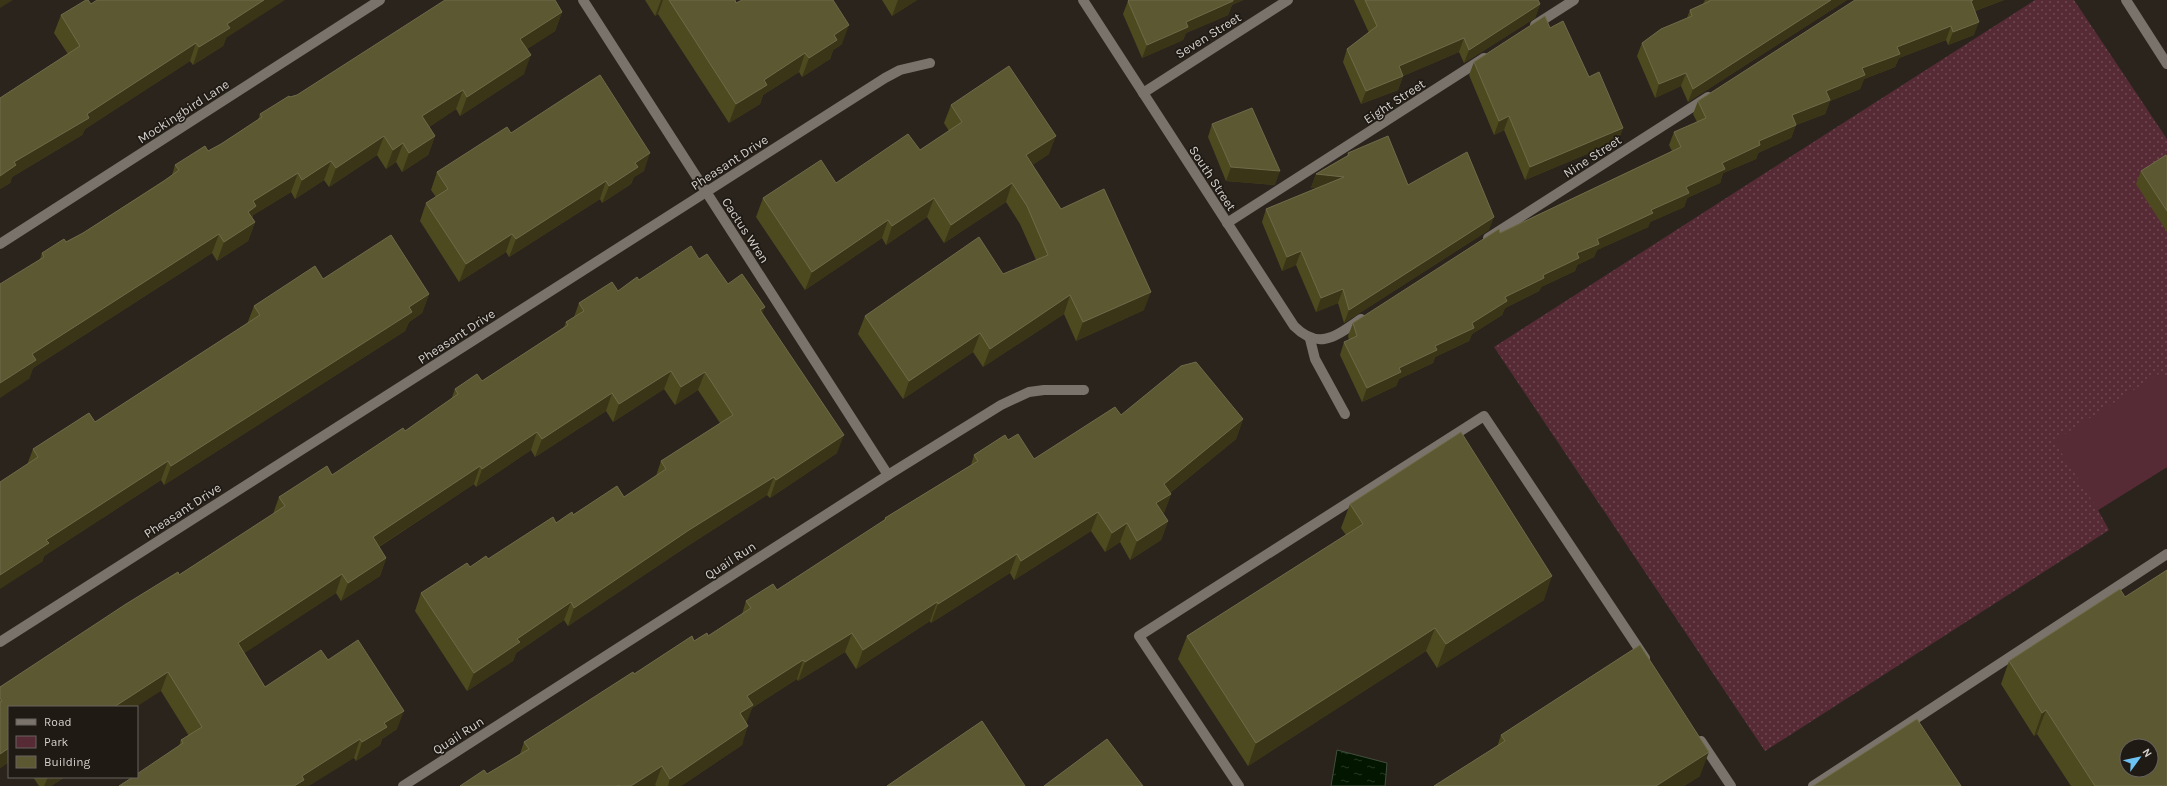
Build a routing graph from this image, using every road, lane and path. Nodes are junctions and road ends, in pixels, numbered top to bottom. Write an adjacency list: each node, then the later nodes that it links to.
1 (380, 0): 15 (lane, Mockingbird Lane)
2 (583, 0): 13 (lane, Cactus Wren)
3 (1083, 0): 12 (lane, South Street)
4 (1288, 0): 12 (lane, Seven Street)
5 (1574, 0): 7 (lane)
6 (2126, 0): 10 (lane)
7 (1527, 30)
8 (1494, 52): 14 (lane, Eight Street)
9 (930, 63): 13 (lane, Pheasant Drive)
10 (2167, 64)
11 (1719, 90): 16 (lane, Nine Street)
12 (1143, 92): 14 (lane, South Street)
13 (706, 192): 21 (lane, Cactus Wren); 23 (lane, Pheasant Drive)
14 (1227, 223): 18 (lane, South Street)
15 (0, 244)
16 (1479, 244)
17 (1372, 312): 18 (lane)
18 (1310, 339): 20 (lane)
19 (1084, 390): 21 (lane, Quail Run)
20 (1345, 414)
21 (888, 475): 26 (lane, Quail Run)
22 (2167, 554): 29 (lane)
23 (0, 642)
24 (1652, 667): 27 (lane)
25 (1696, 733): 28 (lane)
26 (403, 786)
27 (1239, 786)
28 (1731, 786)
29 (1814, 786)

